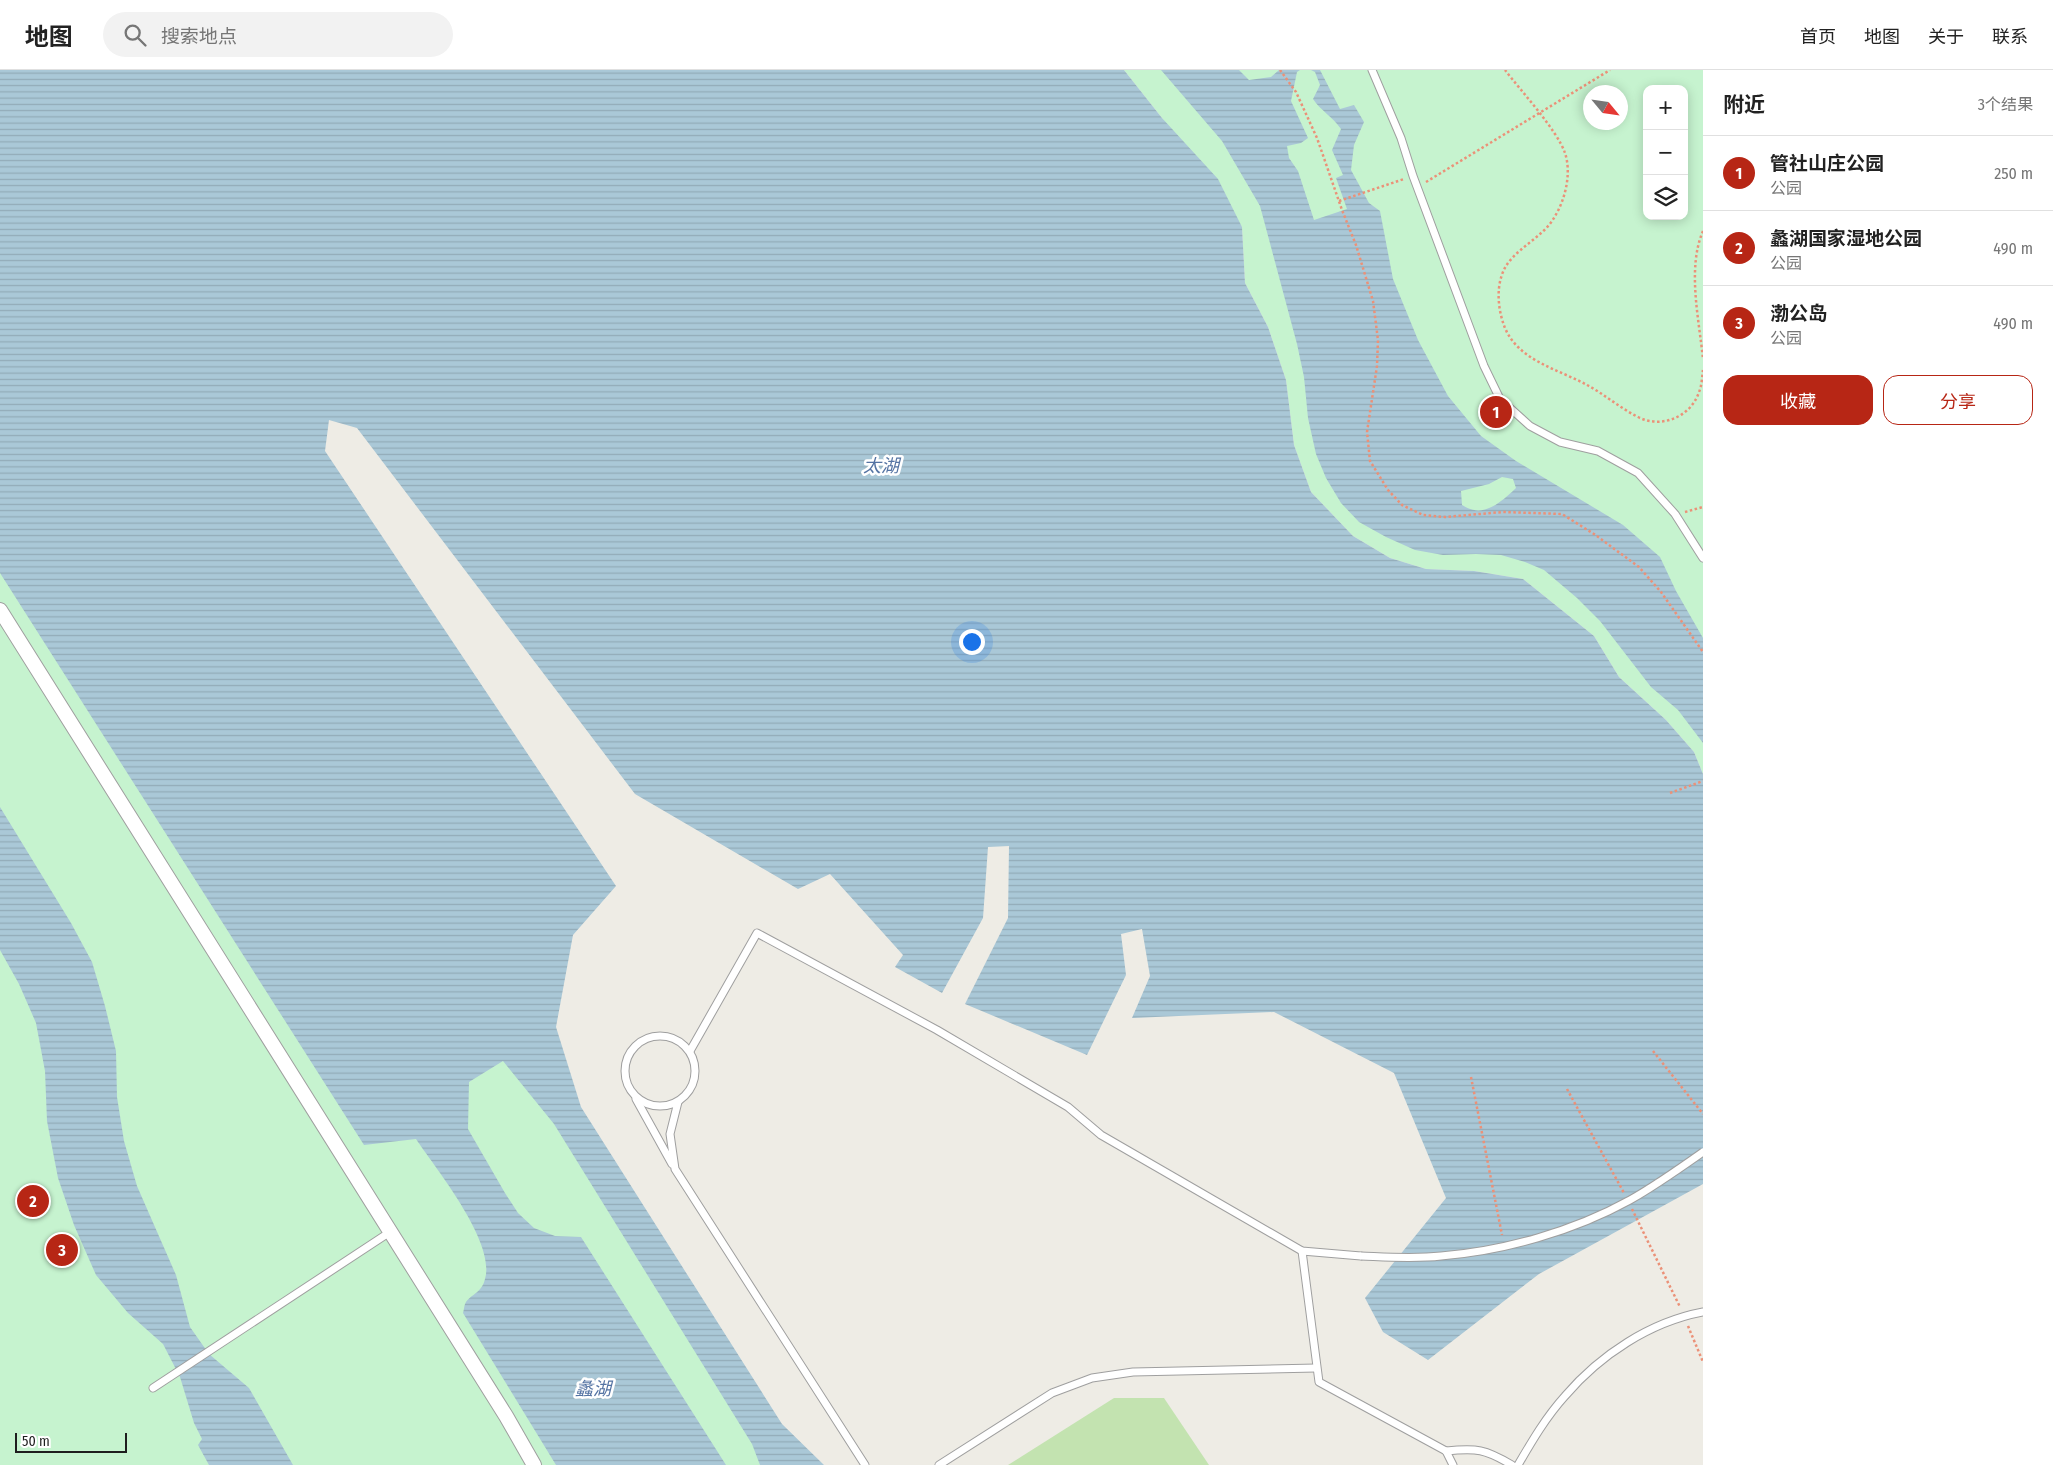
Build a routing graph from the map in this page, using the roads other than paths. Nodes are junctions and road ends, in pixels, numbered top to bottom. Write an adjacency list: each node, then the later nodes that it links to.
1 (1372, 70): 2 (lane)
2 (1703, 558)
3 (0, 610): 9 (street)
4 (690, 1051): 5 (lane); 6 (lane); 10 (lane)
5 (635, 1096): 6 (lane); 8 (lane)
6 (678, 1102): 8 (lane)
7 (1703, 1152): 10 (lane, bridge)
8 (675, 1169): 16 (lane)
9 (390, 1232): 13 (lane); 15 (street)
10 (1302, 1251): 12 (lane)
11 (1703, 1312): 20 (lane)
12 (1316, 1368): 14 (lane); 17 (lane)
13 (152, 1388)
14 (1446, 1451): 18 (lane); 19 (lane)
15 (534, 1465)
16 (865, 1465)
17 (939, 1465)
18 (1453, 1465)
19 (1512, 1465)
20 (1518, 1465)

